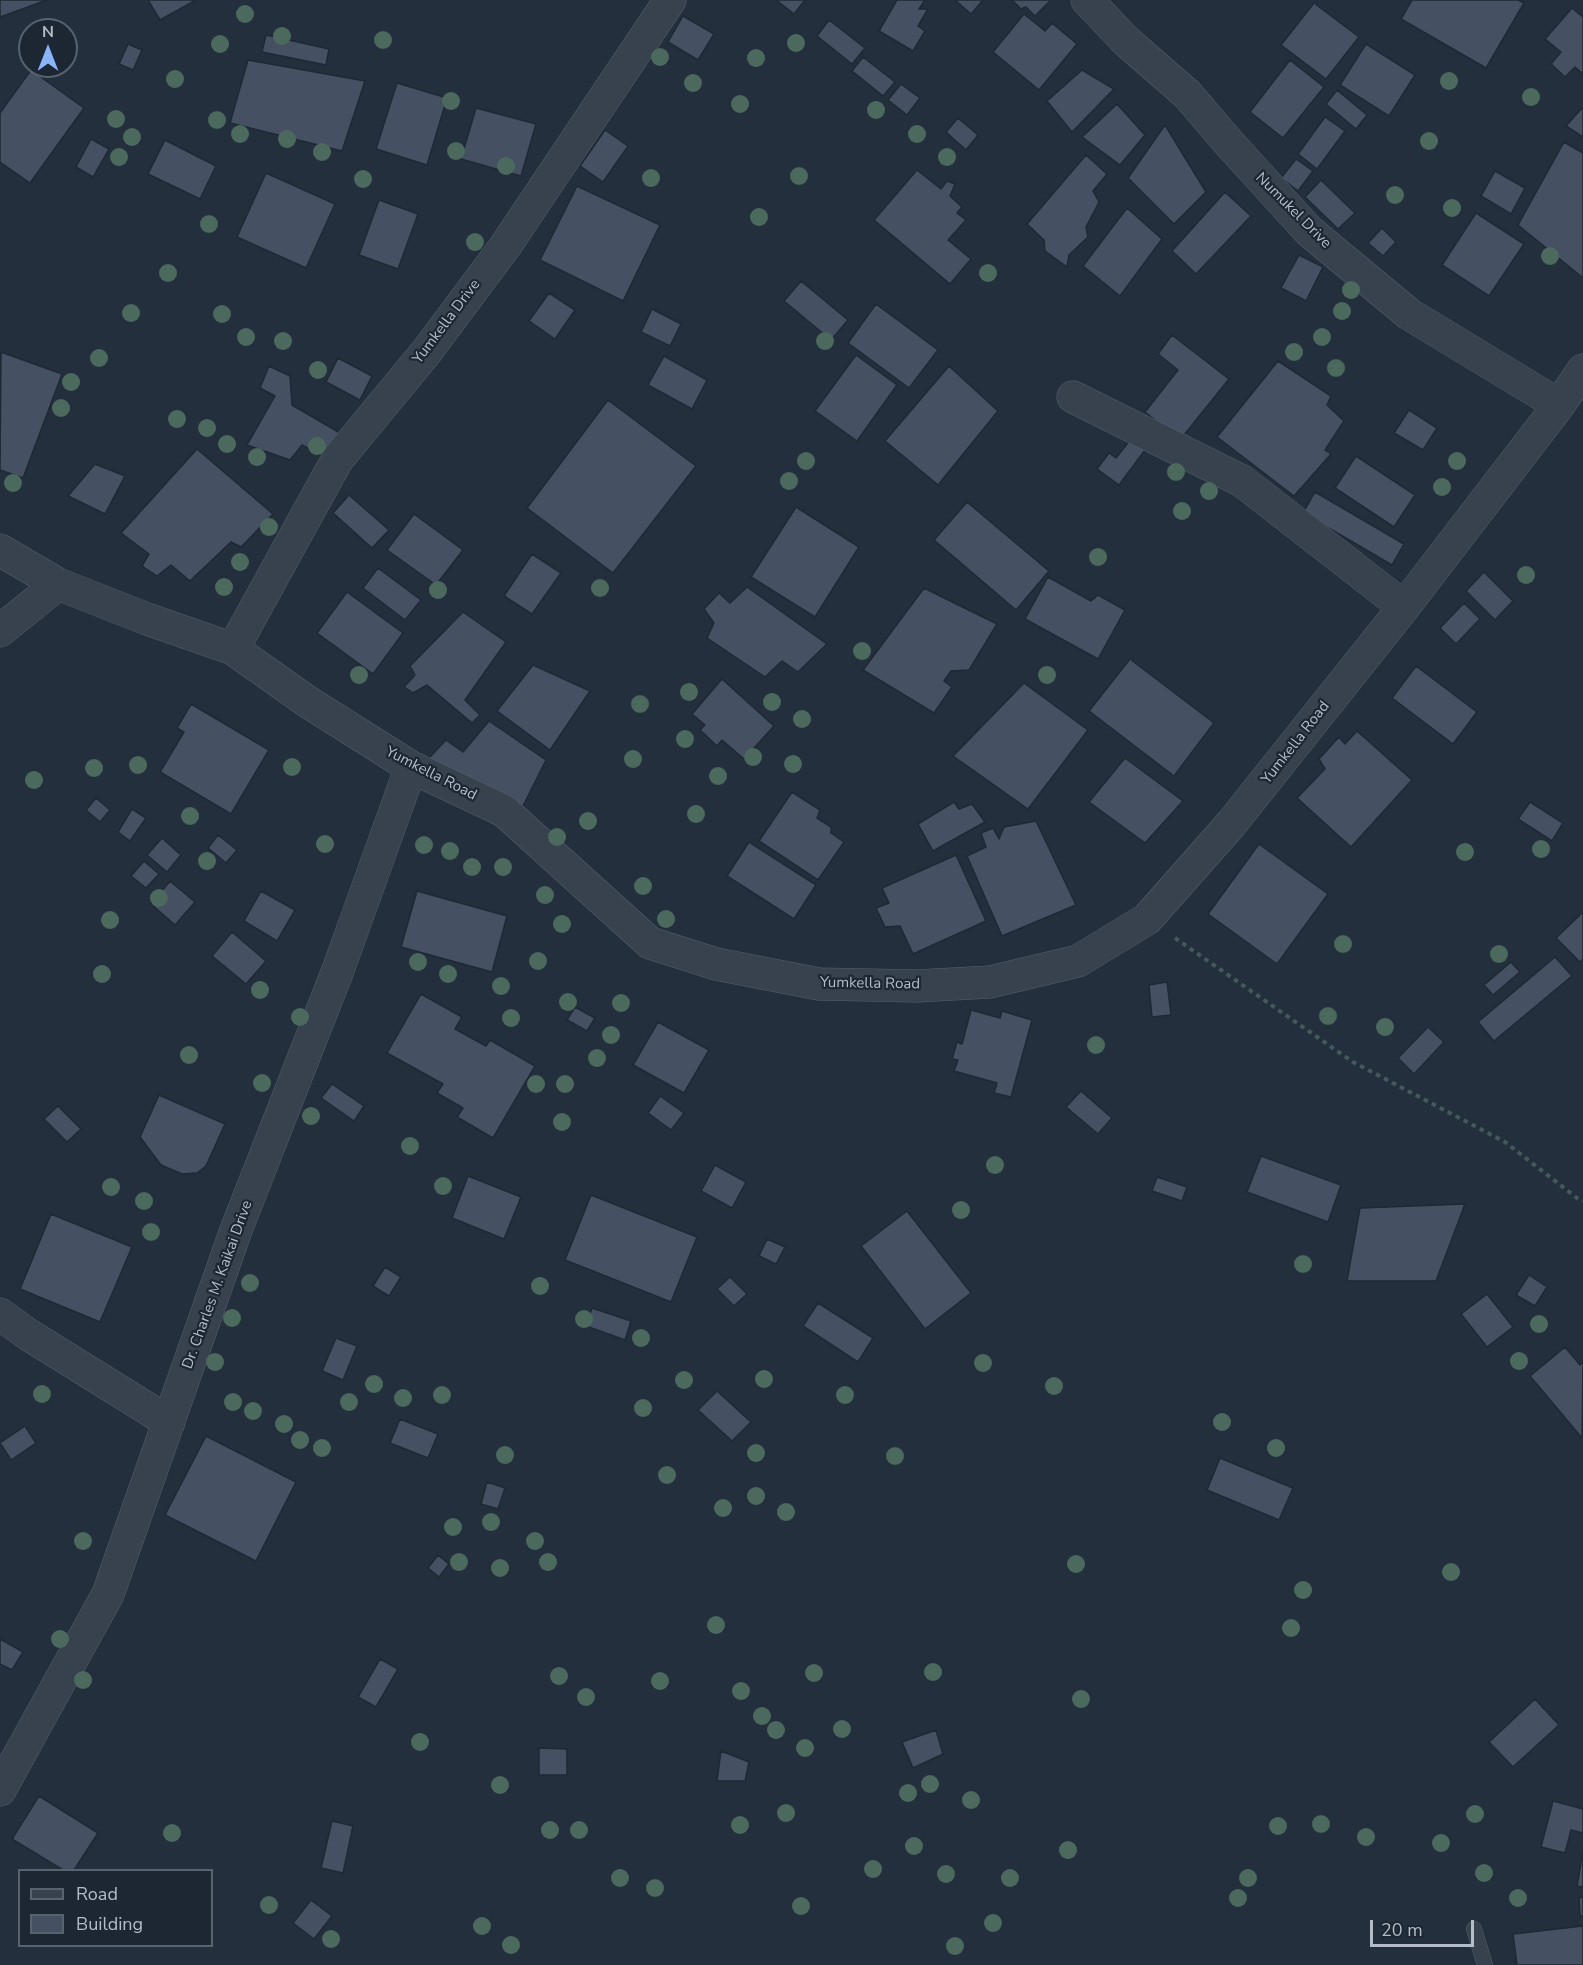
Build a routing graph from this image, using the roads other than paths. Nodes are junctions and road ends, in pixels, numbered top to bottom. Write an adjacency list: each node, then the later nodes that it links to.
1 (670, 0): 10 (street, Yumkella Drive)
2 (1087, 0): 5 (street, Numukel Drive)
3 (1583, 370): 5 (street, Yumkella Road)
4 (1073, 398): 8 (street)
5 (1559, 405): 8 (street, Yumkella Road)
6 (0, 550): 7 (street, Yumkella Road)
7 (58, 584): 9 (street); 10 (street, Yumkella Road)
8 (1404, 607): 11 (street, Yumkella Road)
9 (0, 631)
10 (233, 649): 11 (street, Yumkella Road)
11 (411, 767): 13 (street, Dr. Charles M. Kaikai Drive)
12 (0, 1314): 13 (street)
13 (169, 1422): 14 (street, Dr. Charles M. Kaikai Drive)
14 (0, 1790)
15 (1474, 1929): 16 (lane)
16 (1485, 1965)

